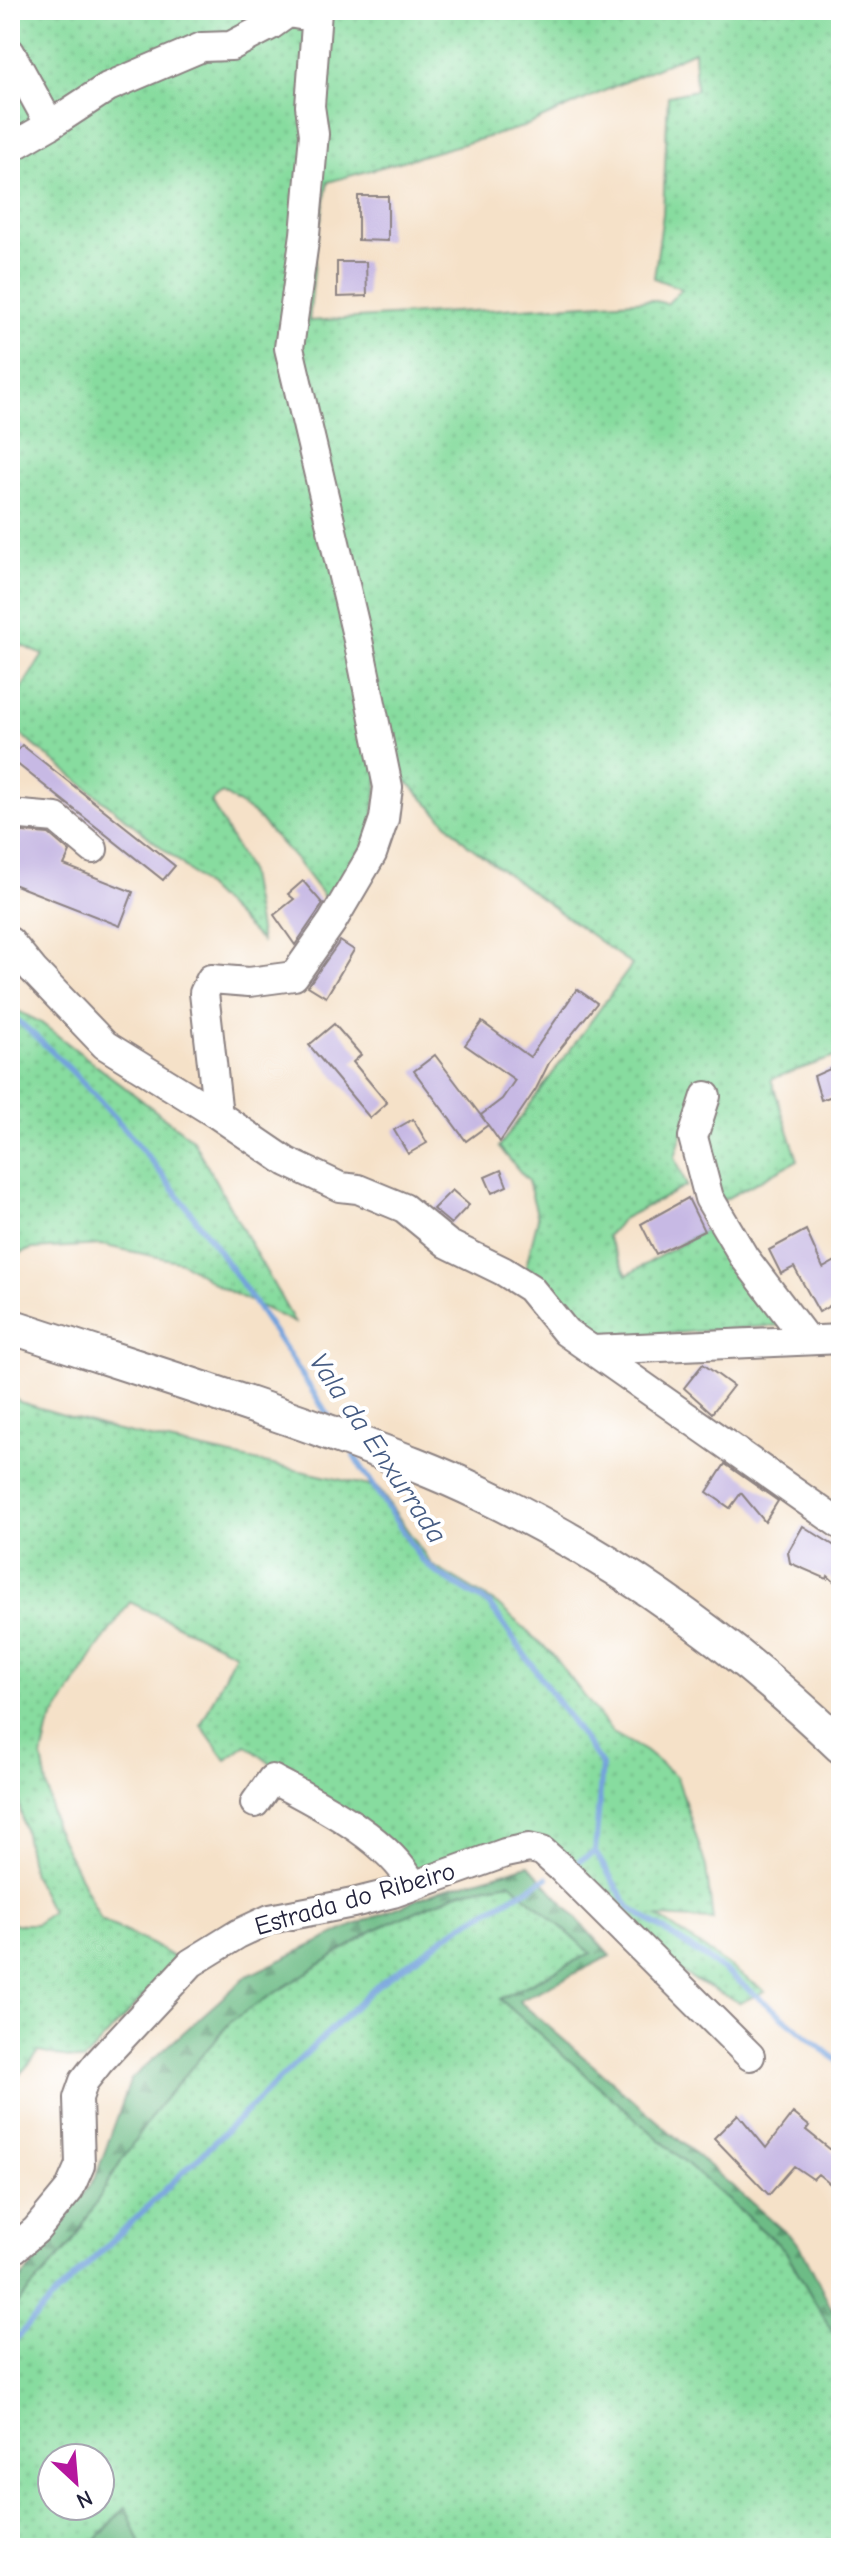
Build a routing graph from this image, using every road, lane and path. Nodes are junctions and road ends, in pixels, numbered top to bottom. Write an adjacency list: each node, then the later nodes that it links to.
1 (317, 10): 3 (street); 9 (street)
2 (10, 52): 3 (street)
3 (50, 125): 4 (street)
4 (10, 148)
5 (10, 814): 6 (street)
6 (93, 849)
7 (10, 942): 9 (street)
8 (706, 1096): 12 (street)
9 (218, 1115): 13 (street)
10 (10, 1326): 15 (main road)
11 (841, 1339): 12 (street)
12 (807, 1340): 13 (street)
13 (593, 1350): 14 (street)
14 (841, 1525)
15 (841, 1746)
16 (255, 1803): 17 (street)
17 (413, 1885): 18 (street, Estrada do Ribeiro); 19 (street, Estrada do Ribeiro)
18 (750, 2056)
19 (10, 2252)

